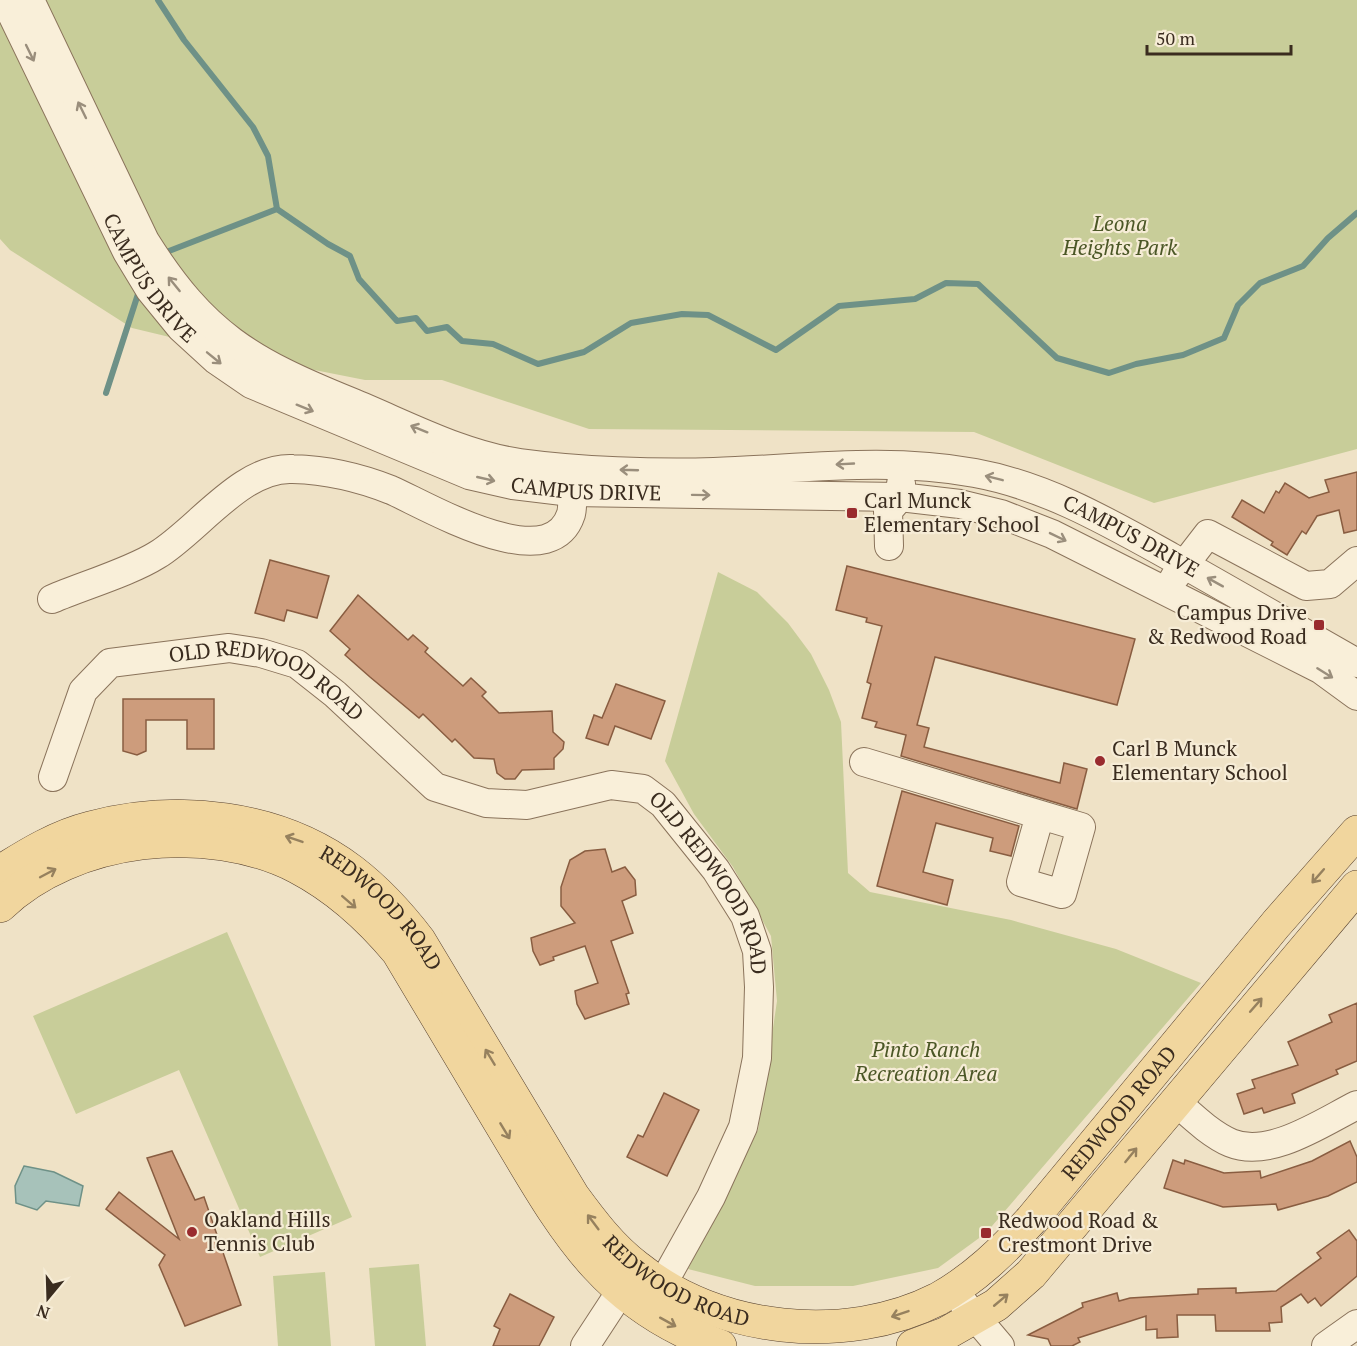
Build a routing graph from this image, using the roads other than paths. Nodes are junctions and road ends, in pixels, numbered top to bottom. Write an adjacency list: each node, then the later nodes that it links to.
1 (5, 0): 3 (street, CAMPUS DRIVE, one-way to 3)
2 (30, 0): 3 (street, CAMPUS DRIVE, one-way to 2)
3 (98, 168): 5 (street, CAMPUS DRIVE)
4 (903, 464): 5 (street, CAMPUS DRIVE, one-way to 5); 6 (street); 9 (street, CAMPUS DRIVE, one-way to 4)
5 (571, 480): 6 (street, CAMPUS DRIVE, one-way to 6); 11 (street)
6 (900, 498): 7 (street); 10 (street, CAMPUS DRIVE, one-way to 10)
7 (889, 546)
8 (1357, 561): 9 (street)
9 (1183, 564): 10 (street); 12 (street, CAMPUS DRIVE, one-way to 9)
10 (1167, 590): 13 (street, CAMPUS DRIVE, one-way to 13)
11 (52, 599)
12 (1357, 663)
13 (1357, 696)
14 (864, 762): 16 (street)
15 (53, 777): 23 (street, OLD REDWOOD ROAD)
16 (1041, 815)
17 (1357, 832): 24 (main road, REDWOOD ROAD, one-way to 24)
18 (0, 872): 23 (main road, REDWOOD ROAD, one-way to 18)
19 (1357, 887): 21 (main road, REDWOOD ROAD, one-way to 19)
20 (0, 906): 25 (main road, REDWOOD ROAD, one-way to 25)
21 (1174, 1101): 22 (street); 26 (main road, REDWOOD ROAD, one-way to 21)
22 (1357, 1105)
23 (662, 1285): 24 (main road, REDWOOD ROAD, one-way to 23)
24 (953, 1289): 26 (street)
25 (621, 1291): 28 (street); 29 (main road, REDWOOD ROAD, one-way to 29)
26 (974, 1316): 30 (main road, REDWOOD ROAD); 31 (street)
27 (1357, 1324): 32 (street)
28 (585, 1346)
29 (720, 1346)
30 (913, 1346)
31 (1000, 1346)
32 (1326, 1346)

